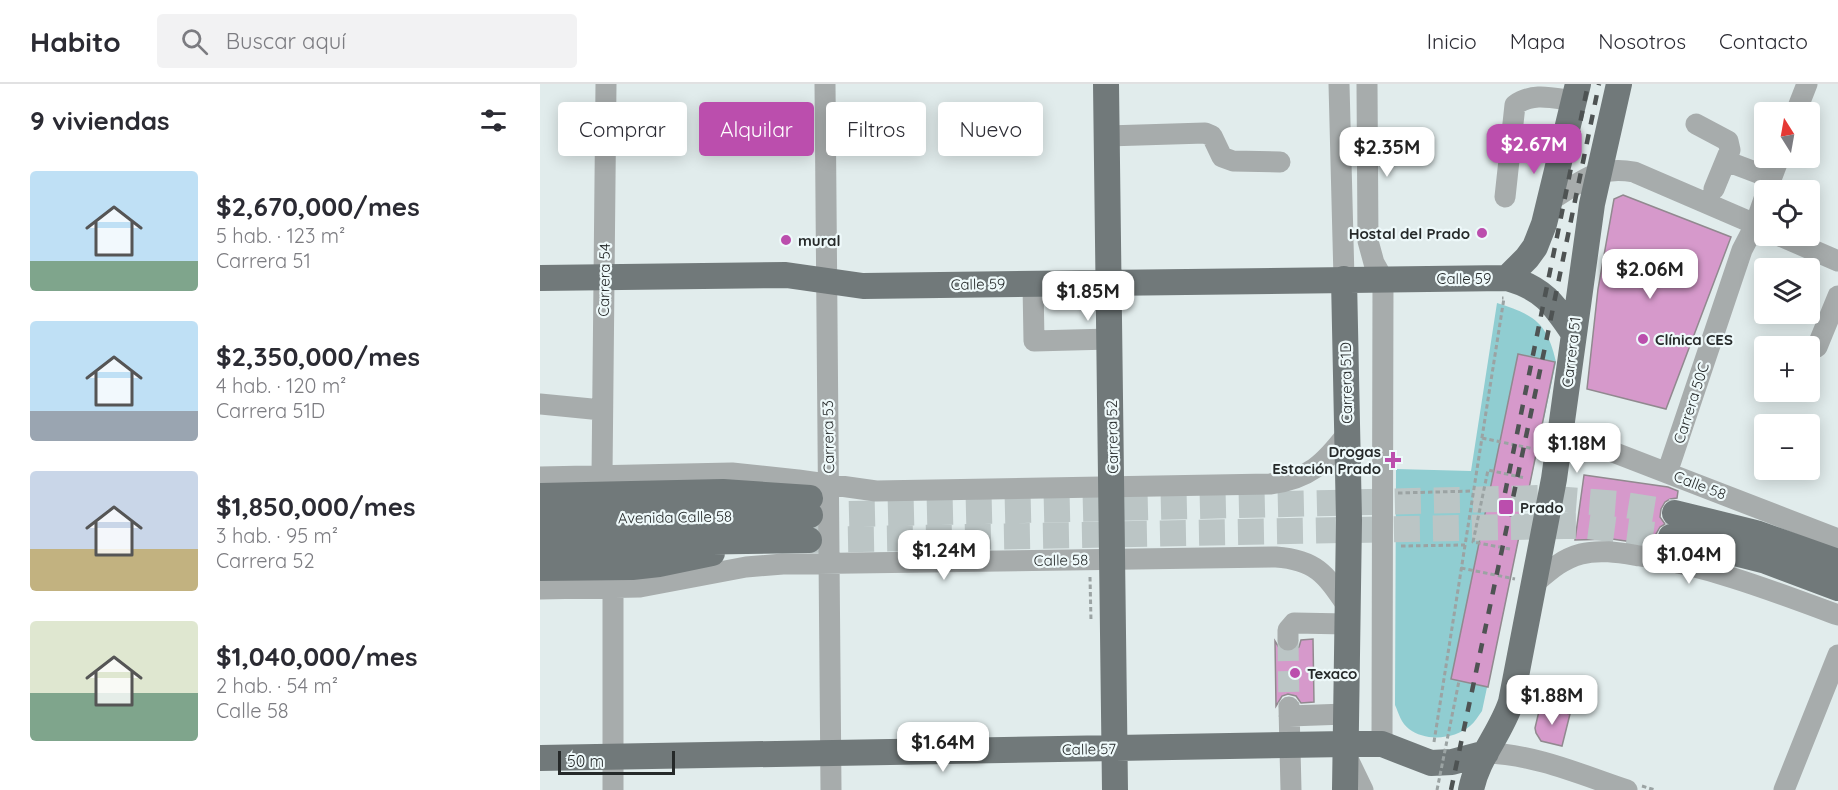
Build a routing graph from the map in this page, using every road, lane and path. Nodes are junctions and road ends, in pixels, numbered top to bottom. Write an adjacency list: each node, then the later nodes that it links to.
1 (606, 84): 24 (street, Carrera 54)
2 (825, 84): 27 (street, Carrera 53)
3 (1106, 84): 11 (main road, Carrera 52)
4 (1339, 84): 25 (street, Carrera 51D)
5 (1367, 84): 26 (street)
6 (1619, 84): 14 (main road, Carrera 51)
7 (1808, 84): 9 (street)
8 (1576, 92): 17 (street); 18 (main road)
9 (1801, 102)
10 (1696, 124): 12 (street)
11 (1107, 136): 13 (street); 28 (main road, Carrera 52)
12 (1726, 161): 15 (street); 16 (street)
13 (1280, 162)
14 (1598, 172): 18 (street); 19 (street); 33 (main road, Carrera 51)
15 (1762, 180)
16 (1714, 189)
17 (1505, 197)
18 (1551, 200): 30 (main road)
19 (1754, 223)
20 (1754, 234): 42 (street, Carrera 50C)
21 (1803, 246): 22 (street)
22 (1838, 261)
23 (540, 278): 24 (main road, Calle 59)
24 (604, 278): 27 (main road, Calle 59); 37 (street, Carrera 54)
25 (1344, 279): 26 (main road, Calle 59); 28 (main road, Calle 59); 32 (main road, Carrera 51D)
26 (1383, 279): 30 (main road, Calle 59); 32 (main road); 77 (street)
27 (826, 281): 29 (main road, Calle 59); 50 (street, Carrera 53)
28 (1109, 283): 29 (main road, Calle 59); 34 (main road, Carrera 52)
29 (1033, 284): 34 (street)
30 (1505, 288): 33 (main road, Calle 59); 40 (path)
31 (1838, 296): 35 (street)
32 (1345, 320): 39 (main road, Carrera 51D)
33 (1574, 334): 38 (main road, Carrera 51)
34 (1110, 339): 46 (main road, Carrera 52)
35 (1820, 340)
36 (540, 404): 37 (street)
37 (603, 410): 43 (street, Carrera 54)
38 (1561, 432): 42 (street, Calle 58); 66 (main road, Carrera 51)
39 (1347, 434): 46 (street); 70 (main road, Carrera 51D)
40 (1482, 438): 41 (path); 47 (path)
41 (1543, 451)
42 (1667, 473): 54 (street, Calle 58)
43 (602, 476): 44 (street); 50 (street)
44 (540, 477)
45 (1525, 478): 52 (path)
46 (1113, 487): 50 (street); 61 (main road, Carrera 52)
47 (1474, 491): 48 (path); 51 (path)
48 (1394, 493)
49 (540, 496): 50 (main road)
50 (816, 499): 53 (main road, Avenida Calle 58); 63 (street, Carrera 53)
51 (1471, 506): 52 (path); 58 (path)
52 (1480, 508): 60 (path)
53 (540, 519)
54 (1838, 539)
55 (809, 540): 56 (main road, Avenida Calle 58)
56 (765, 541): 57 (main road, Avenida Calle 58); 64 (main road)
57 (540, 544)
58 (1465, 545): 59 (path); 65 (path)
59 (1393, 546)
60 (1510, 549)
61 (1114, 560): 63 (street, Calle 58); 70 (street, Calle 58); 79 (main road, Carrera 52)
62 (1838, 562): 68 (main road)
63 (829, 563): 67 (street, Calle 58); 81 (street, Carrera 53)
64 (540, 568)
65 (1461, 568): 66 (path); 76 (path)
66 (1526, 581): 71 (street); 82 (main road, Carrera 51)
67 (613, 588): 69 (street, Calle 58); 83 (street)
68 (1838, 588)
69 (540, 590)
70 (1348, 615): 72 (street); 75 (main road, Carrera 51D)
71 (1838, 615)
72 (1288, 640)
73 (1838, 655): 94 (street)
74 (1459, 681): 91 (path, bridge)
75 (1346, 714): 78 (street); 80 (main road, Carrera 51D)
76 (1434, 742)
77 (1382, 744): 80 (main road, Calle 57); 82 (main road, Calle 57)
78 (1289, 745): 79 (main road, Calle 57); 80 (main road, Calle 57); 88 (street)
79 (1115, 748): 81 (main road, Calle 57); 87 (main road, Carrera 52)
80 (1346, 749): 89 (main road, Carrera 51D); 90 (street, Carrera 51D)
81 (831, 753): 83 (main road, Calle 57); 86 (street, Carrera 53)
82 (1486, 753): 92 (main road, Carrera 51); 93 (street, Calle 57)
83 (613, 757): 84 (main road, Calle 57); 85 (street)
84 (540, 758)
85 (613, 790)
86 (831, 790)
87 (1115, 790)
88 (1291, 790)
89 (1345, 790)
90 (1363, 790)
91 (1437, 790)
92 (1471, 790)
93 (1627, 790)
94 (1785, 790)

